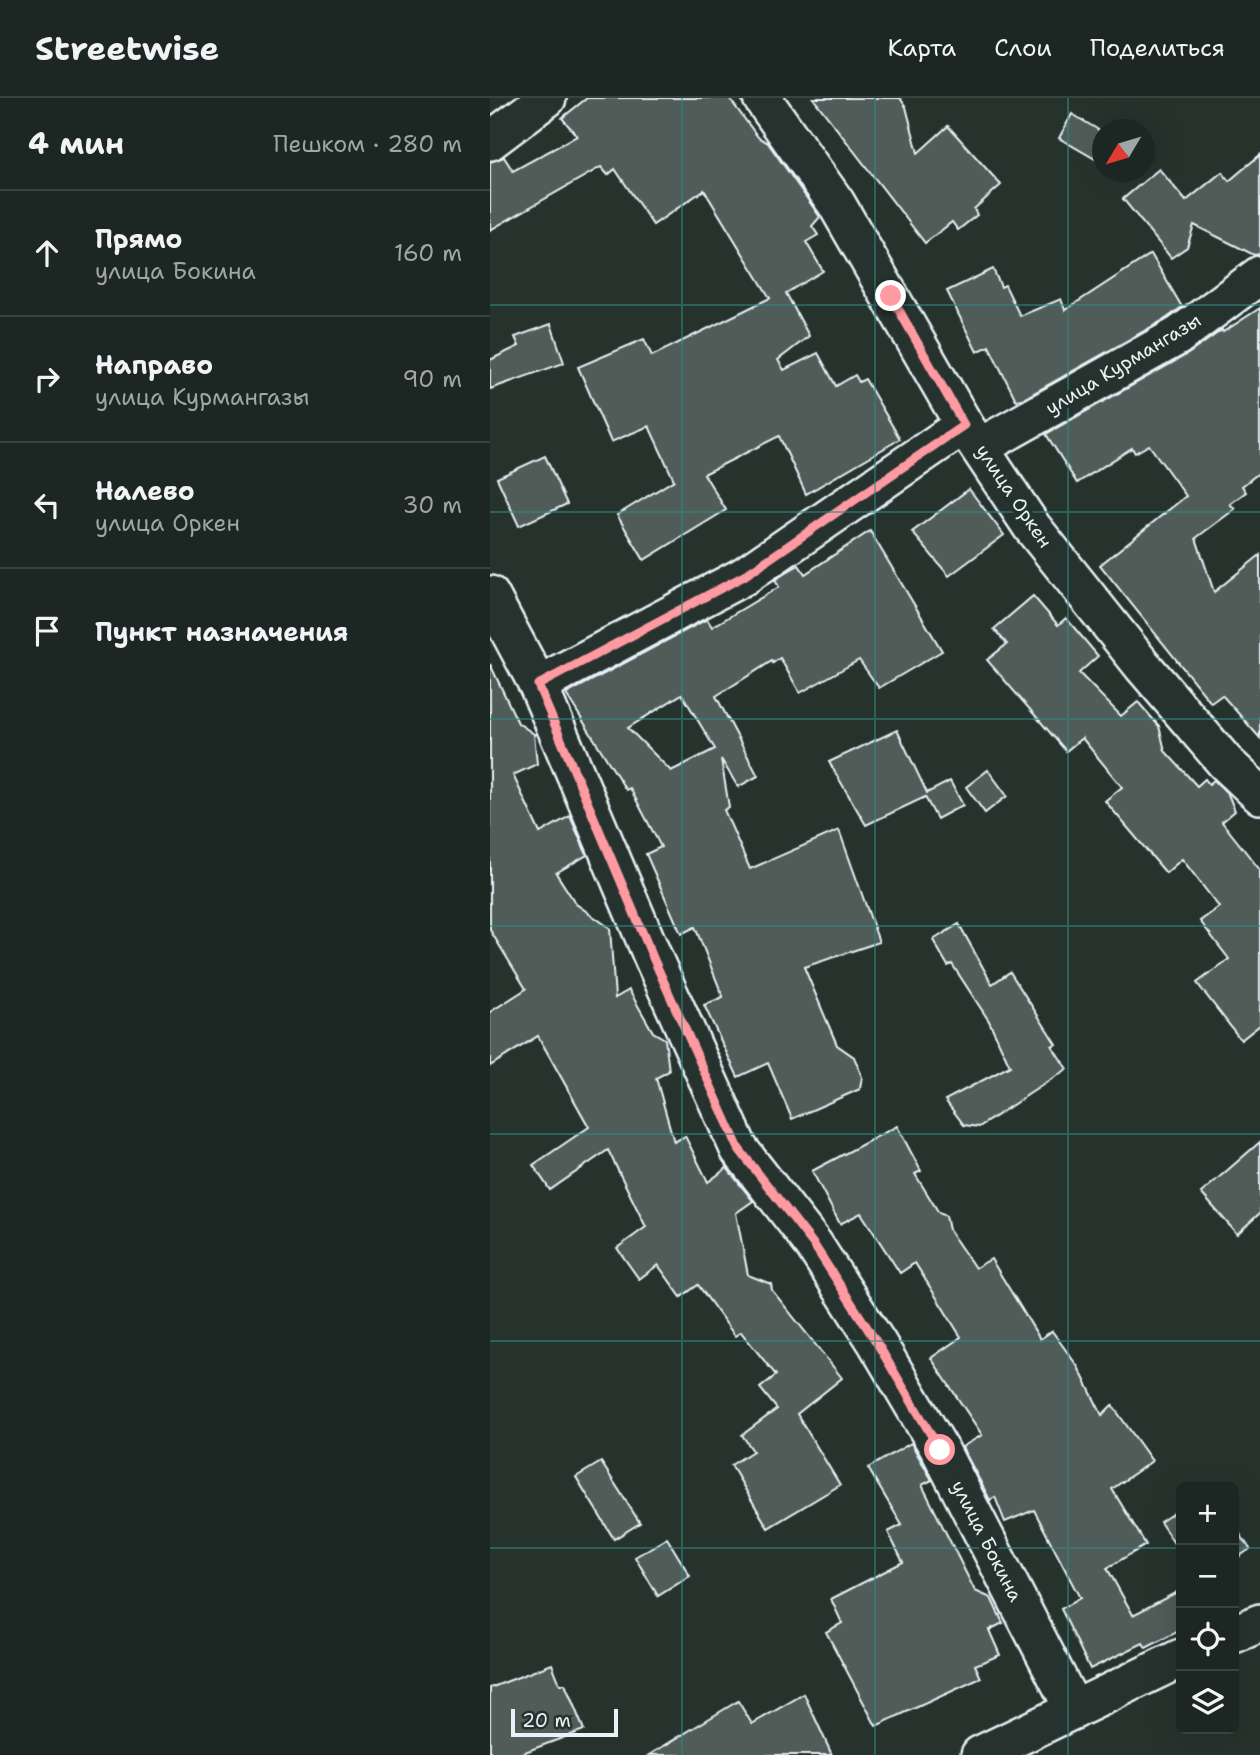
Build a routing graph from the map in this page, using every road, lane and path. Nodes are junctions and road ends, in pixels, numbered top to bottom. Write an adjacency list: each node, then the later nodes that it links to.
1 (547, 98): 3 (street)
2 (762, 98): 5 (street, улица Оркен)
3 (490, 141)
4 (1260, 275): 5 (street, улица Курмангазы)
5 (972, 436): 7 (street, улица Курмангазы); 8 (street, улица Оркен)
6 (490, 595): 7 (street, улица Бокина)
7 (538, 685): 12 (street, улица Бокина)
8 (1260, 795)
9 (1260, 1623): 10 (street)
10 (1239, 1632)
11 (1176, 1660): 12 (street)
12 (1074, 1710): 13 (street)
13 (981, 1755)

